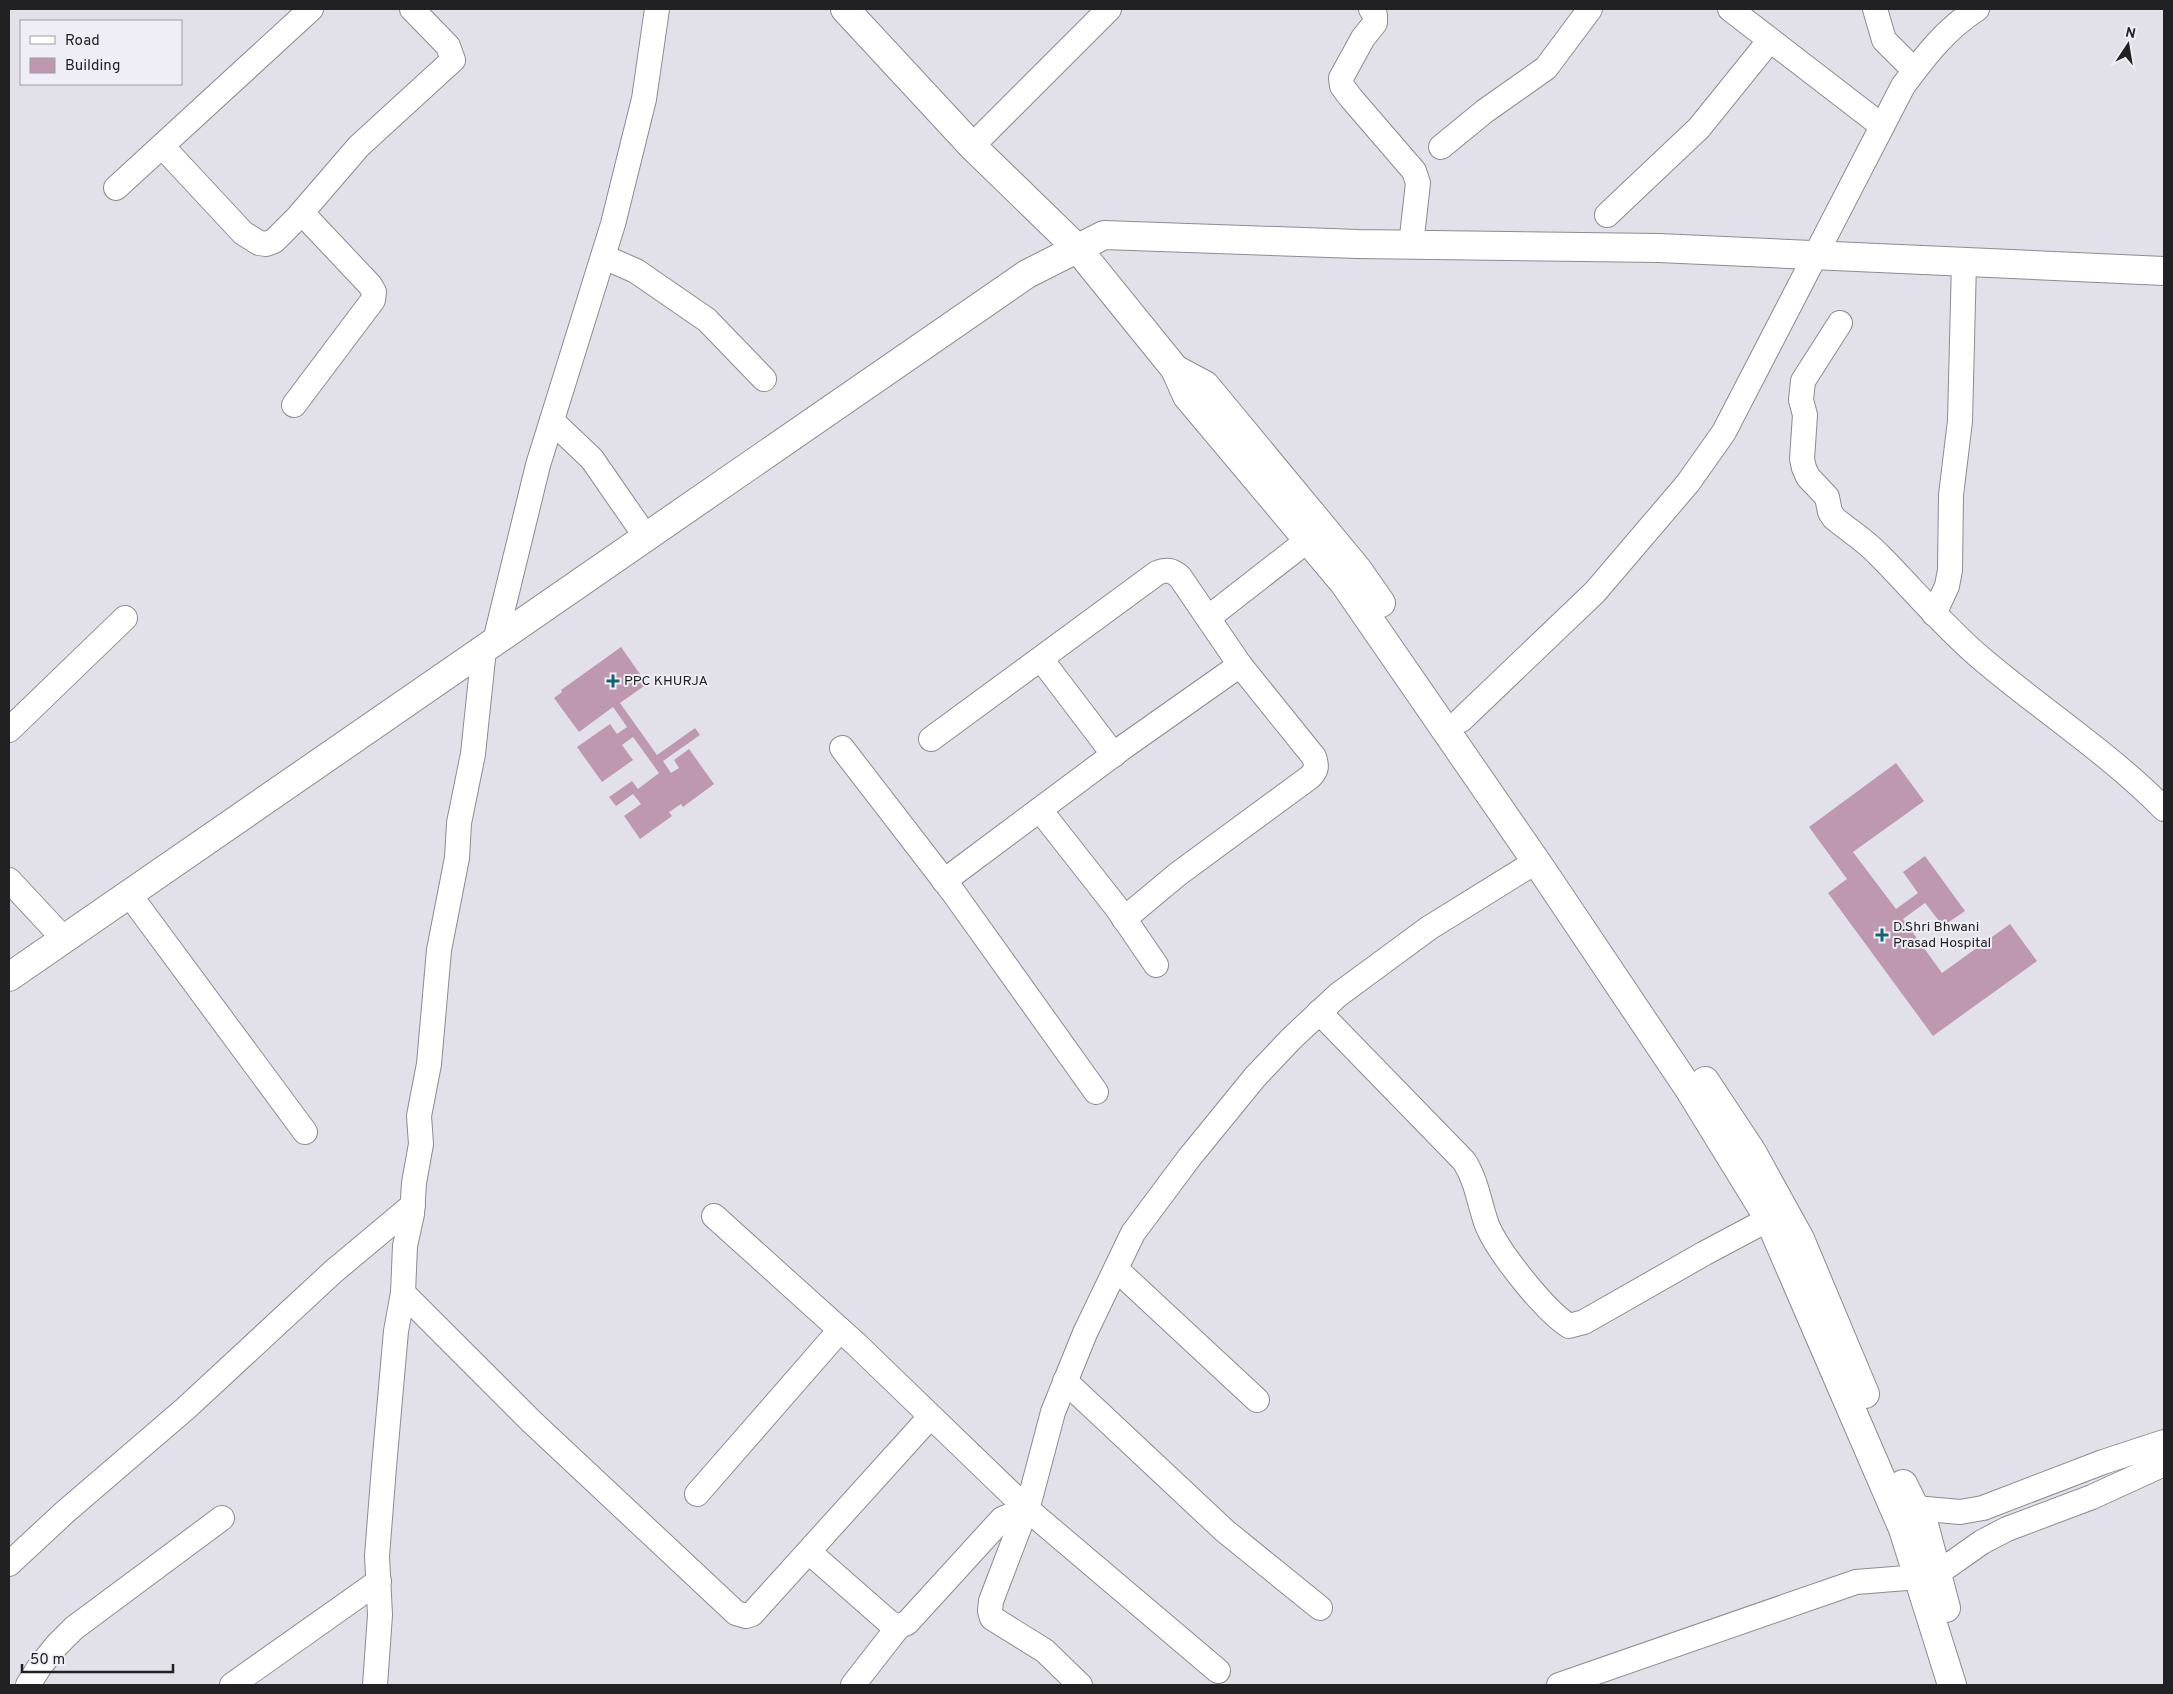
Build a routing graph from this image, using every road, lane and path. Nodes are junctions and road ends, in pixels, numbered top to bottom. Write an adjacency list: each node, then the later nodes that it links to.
1 (311, 9): 14 (street)
2 (412, 9): 18 (street)
3 (657, 9): 23 (street)
4 (845, 9): 15 (street)
5 (1109, 9): 15 (street)
6 (1371, 9): 20 (street)
7 (1590, 9): 16 (street)
8 (1730, 9): 11 (street)
9 (1875, 9): 12 (street)
10 (1977, 9): 12 (street)
11 (1770, 40): 13 (street); 19 (street)
12 (1914, 70): 13 (street)
13 (1882, 126): 22 (street)
14 (162, 146): 17 (street); 18 (street)
15 (972, 146): 21 (street)
16 (1441, 147)
17 (116, 188)
18 (302, 213): 29 (street)
19 (1607, 215)
20 (1411, 245): 21 (street); 22 (street)
21 (1078, 248): 27 (street); 31 (street)
22 (1815, 255): 24 (street); 39 (street)
23 (604, 257): 28 (street); 30 (street)
24 (1964, 262): 25 (street); 33 (street)
25 (2164, 271)
26 (1840, 323): 33 (street)
27 (1175, 370): 32 (street); 39 (street)
28 (764, 379)
29 (294, 405)
30 (552, 421): 31 (street); 36 (street)
31 (646, 537): 36 (street)
32 (1308, 540): 35 (street); 46 (street)
33 (1934, 614): 44 (street)
34 (125, 618): 40 (street)
35 (1208, 618): 37 (street); 38 (street)
36 (489, 645): 49 (street); 57 (street)
37 (1040, 659): 41 (street); 43 (street)
38 (1240, 665): 43 (street); 50 (street)
39 (1461, 720): 71 (street)
40 (9, 730)
41 (932, 739)
42 (842, 748): 48 (street)
43 (1114, 755): 45 (street)
44 (2164, 809)
45 (1040, 810): 48 (street); 50 (street)
46 (1537, 861): 54 (street); 59 (street)
47 (9, 880): 51 (street)
48 (944, 881): 55 (street)
49 (129, 894): 51 (street); 56 (street)
50 (1124, 919): 52 (street)
51 (64, 938): 53 (street)
52 (1156, 965)
53 (9, 977)
54 (1319, 1012): 59 (street); 60 (street)
55 (1096, 1092)
56 (305, 1132)
57 (413, 1205): 61 (street); 73 (street)
58 (714, 1216): 62 (street)
59 (1769, 1219): 71 (street)
60 (1116, 1269): 63 (street); 64 (street)
61 (404, 1293): 72 (street); 75 (street)
62 (840, 1330): 65 (street); 68 (street)
63 (1066, 1381): 69 (street); 76 (street)
64 (1257, 1400)
65 (930, 1417): 69 (street); 72 (street)
66 (2164, 1442): 71 (street)
67 (2164, 1464): 74 (street)
68 (697, 1494)
69 (1025, 1513): 77 (street); 78 (street); 83 (street)
70 (222, 1518): 79 (street)
71 (1914, 1522): 74 (street)
72 (809, 1552): 77 (street)
73 (9, 1564)
74 (1926, 1566): 84 (street); 85 (street); 86 (street)
75 (379, 1581): 80 (street); 81 (street)
76 (1320, 1608)
77 (899, 1626): 82 (street)
78 (1218, 1671)
79 (28, 1685)
80 (232, 1685)
81 (375, 1685)
82 (853, 1685)
83 (1080, 1685)
84 (1559, 1685)
85 (1952, 1685)
86 (1966, 1685)

